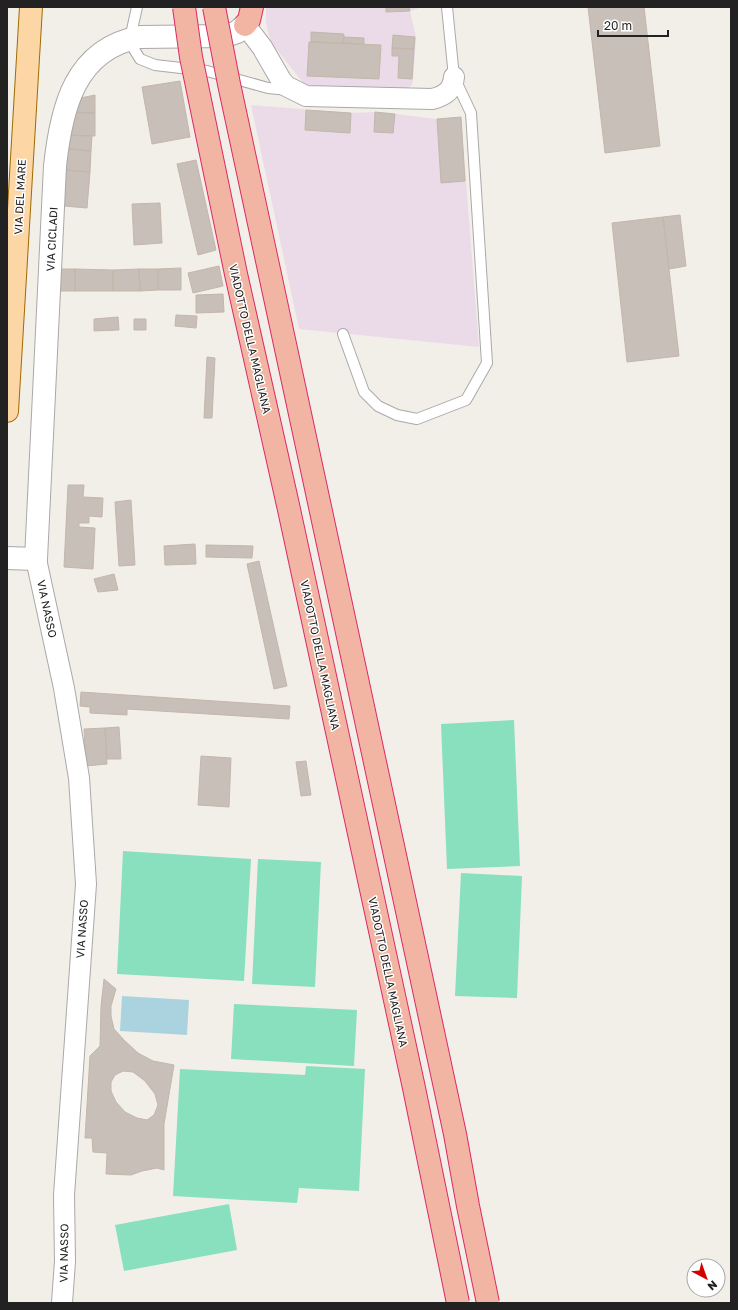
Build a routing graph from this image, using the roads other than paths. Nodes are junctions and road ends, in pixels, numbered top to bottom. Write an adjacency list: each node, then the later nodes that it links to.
1 (31, 7): 11 (main road, VIA DEL MARE)
2 (137, 7): 7 (lane)
3 (184, 7): 15 (highway, VIADOTTO DELLA MAGLIANA, bridge)
4 (214, 7): 16 (highway, bridge)
5 (447, 7): 8 (lane)
6 (249, 16): 7 (street, VIA CICLADI); 9 (street)
7 (130, 39): 9 (lane); 13 (street, VIA CICLADI)
8 (454, 76): 9 (street); 10 (lane)
9 (293, 90)
10 (343, 334)
11 (7, 410)
12 (7, 558): 13 (street)
13 (36, 559): 14 (street, VIA NASSO)
14 (62, 1303)
15 (458, 1303)
16 (488, 1303)

